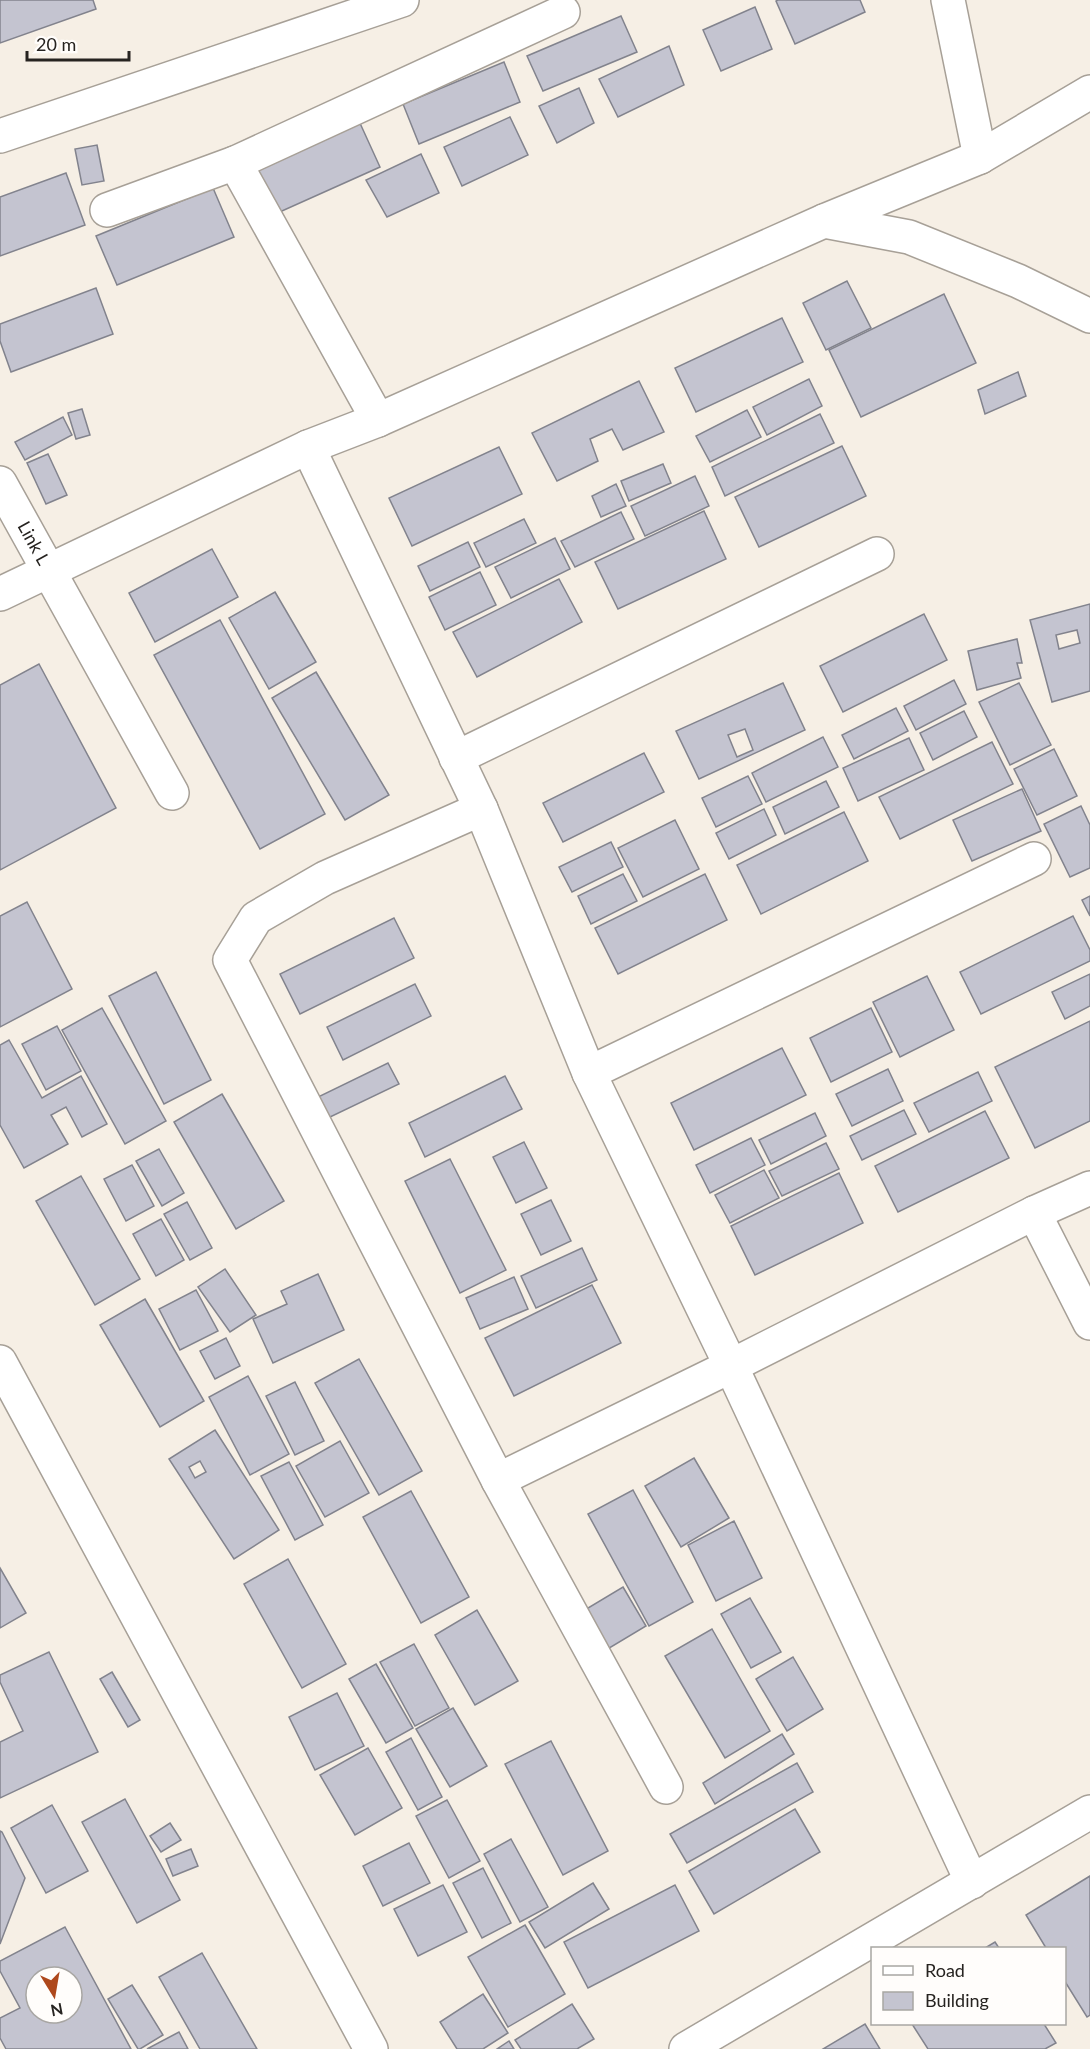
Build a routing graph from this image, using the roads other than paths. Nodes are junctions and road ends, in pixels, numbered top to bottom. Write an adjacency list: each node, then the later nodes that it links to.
1 (402, 0): 5 (street)
2 (948, 0): 6 (street)
3 (563, 12): 7 (street)
4 (1090, 92): 6 (street)
5 (0, 136)
6 (980, 157): 9 (street)
7 (235, 163): 8 (street); 11 (street)
8 (107, 210)
9 (824, 221): 10 (street); 11 (street)
10 (1090, 316)
11 (378, 420): 12 (street)
12 (308, 447): 15 (street); 17 (street)
13 (0, 483): 15 (street, Link L)
14 (877, 554): 17 (street)
15 (50, 571): 16 (street); 18 (street, Link L)
16 (0, 594)
17 (456, 758): 19 (street)
18 (172, 793)
19 (480, 809): 21 (street); 27 (street)
20 (1034, 859): 21 (street)
21 (589, 1073): 26 (street)
22 (1090, 1188): 23 (street)
23 (1034, 1213): 24 (street); 26 (street)
24 (1090, 1323)
25 (0, 1362): 31 (street)
26 (731, 1366): 27 (street); 30 (street)
27 (498, 1479): 28 (street)
28 (666, 1787)
29 (1090, 1812): 30 (street)
30 (972, 1882): 32 (street)
31 (371, 2049)
32 (686, 2049)

